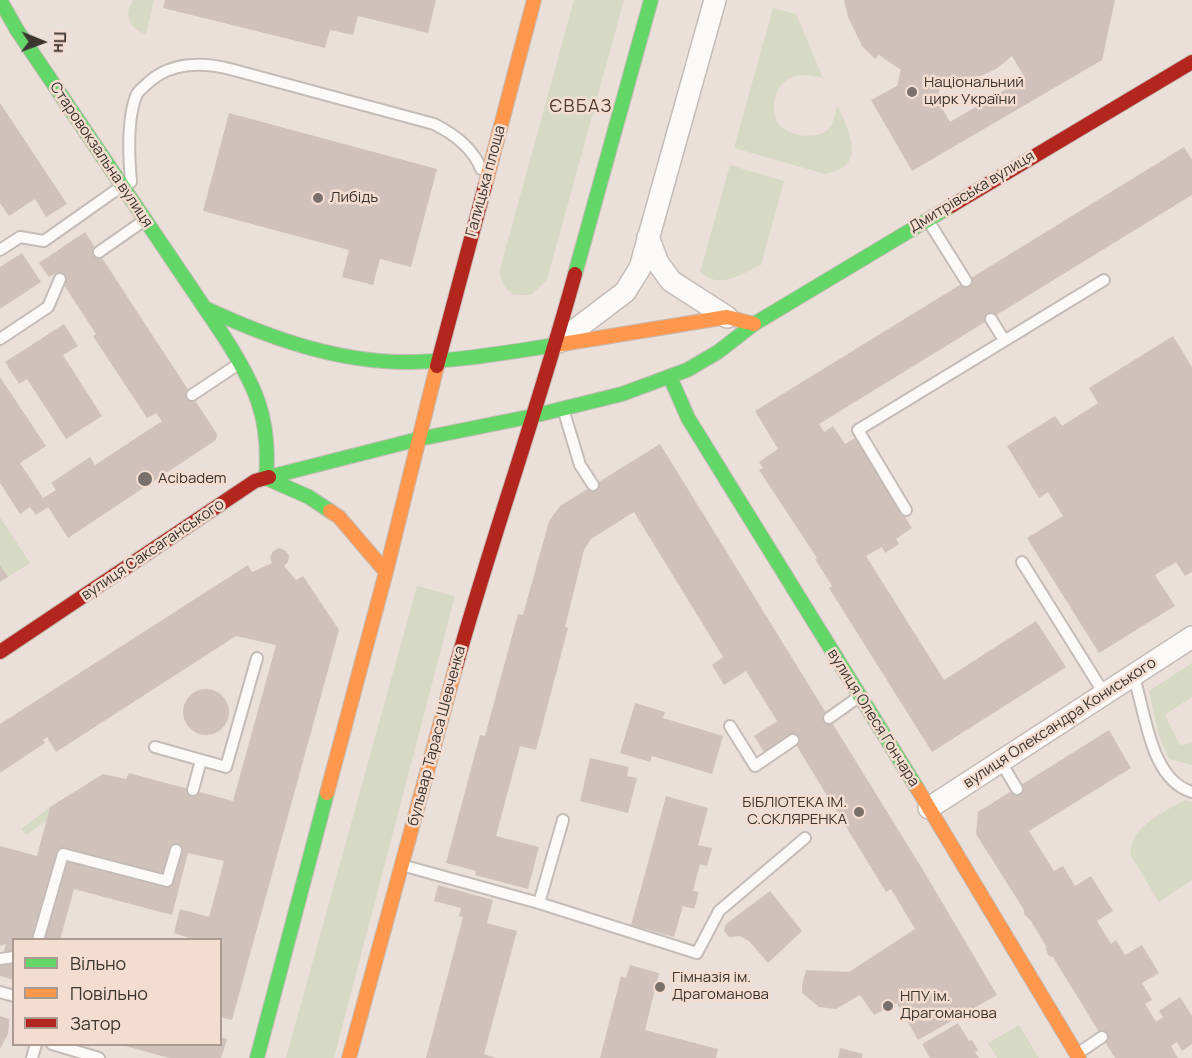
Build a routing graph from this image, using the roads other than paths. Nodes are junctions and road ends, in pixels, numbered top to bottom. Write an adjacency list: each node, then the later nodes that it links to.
1 (0, 0): 7 (main road, Старовокзальна вулиця)
2 (534, 0): 6 (main road, Галицька площа)
3 (651, 0): 23 (main road)
4 (715, 0): 11 (street)
5 (1192, 62): 9 (main road, Дмитрівська вулиця)
6 (486, 181): 8 (lane); 24 (main road, Галицька площа)
7 (122, 186): 8 (main road, Старовокзальна вулиця); 12 (lane)
8 (133, 203): 10 (main road, Старовокзальна вулиця)
9 (927, 219): 16 (lane); 20 (main road, Дмитрівська вулиця)
10 (145, 220): 13 (lane); 17 (main road, Старовокзальна вулиця)
11 (648, 237): 18 (street); 23 (street)
12 (0, 250)
13 (99, 252)
14 (60, 279): 21 (lane)
15 (1104, 280): 22 (lane)
16 (966, 281)
17 (206, 308): 24 (main road, Старовокзальна вулиця); 25 (main road, Старовокзальна вулиця)
18 (727, 317): 20 (main road); 23 (main road)
19 (991, 319): 22 (lane)
20 (754, 324): 26 (main road, Дмитрівська вулиця)
21 (0, 339)
22 (1004, 340): 33 (lane)
23 (556, 345): 24 (main road); 29 (main road)
24 (438, 361): 30 (main road, Галицька площа)
25 (240, 363): 27 (lane); 31 (main road, Старовокзальна вулиця)
26 (670, 377): 28 (main road, Дмитрівська вулиця); 41 (main road, вулиця Олеся Гончара)
27 (192, 395)
28 (563, 408): 29 (main road, Дмитрівська вулиця); 32 (lane)
29 (533, 416): 30 (main road); 55 (main road, бульвар Тараса Шевченка)
30 (419, 439): 31 (main road, вулиця Саксаганського); 35 (main road)
31 (266, 478): 35 (main road); 37 (main road, вулиця Саксаганського)
32 (593, 485)
33 (906, 510)
34 (1022, 562): 40 (lane)
35 (386, 572): 62 (main road)
36 (1192, 637): 39 (street, вулиця Олександра Кониського)
37 (0, 652)
38 (257, 658): 46 (lane)
39 (1133, 675): 40 (street, вулиця Олександра Кониського); 50 (lane)
40 (1105, 695): 47 (street, вулиця Олександра Кониського)
41 (860, 696): 42 (lane); 51 (main road, вулиця Олеся Гончара)
42 (829, 718)
43 (730, 726): 44 (lane)
44 (793, 740)
45 (155, 747): 46 (lane)
46 (201, 760): 49 (lane)
47 (1001, 762): 48 (lane); 51 (street, вулиця Олександра Кониського)
48 (1017, 789)
49 (193, 790)
50 (1192, 792)
51 (929, 808): 60 (main road, вулиця Олеся Гончара)
52 (563, 820): 56 (lane)
53 (806, 838): 56 (lane)
54 (176, 850): 57 (lane)
55 (402, 865): 56 (lane); 63 (main road, бульвар Тараса Шевченка)
56 (539, 903)
57 (38, 938)
58 (1102, 1037): 60 (lane)
59 (59, 1046): 61 (lane)
60 (1078, 1056)
61 (99, 1058)
62 (257, 1058)
63 (349, 1058)

